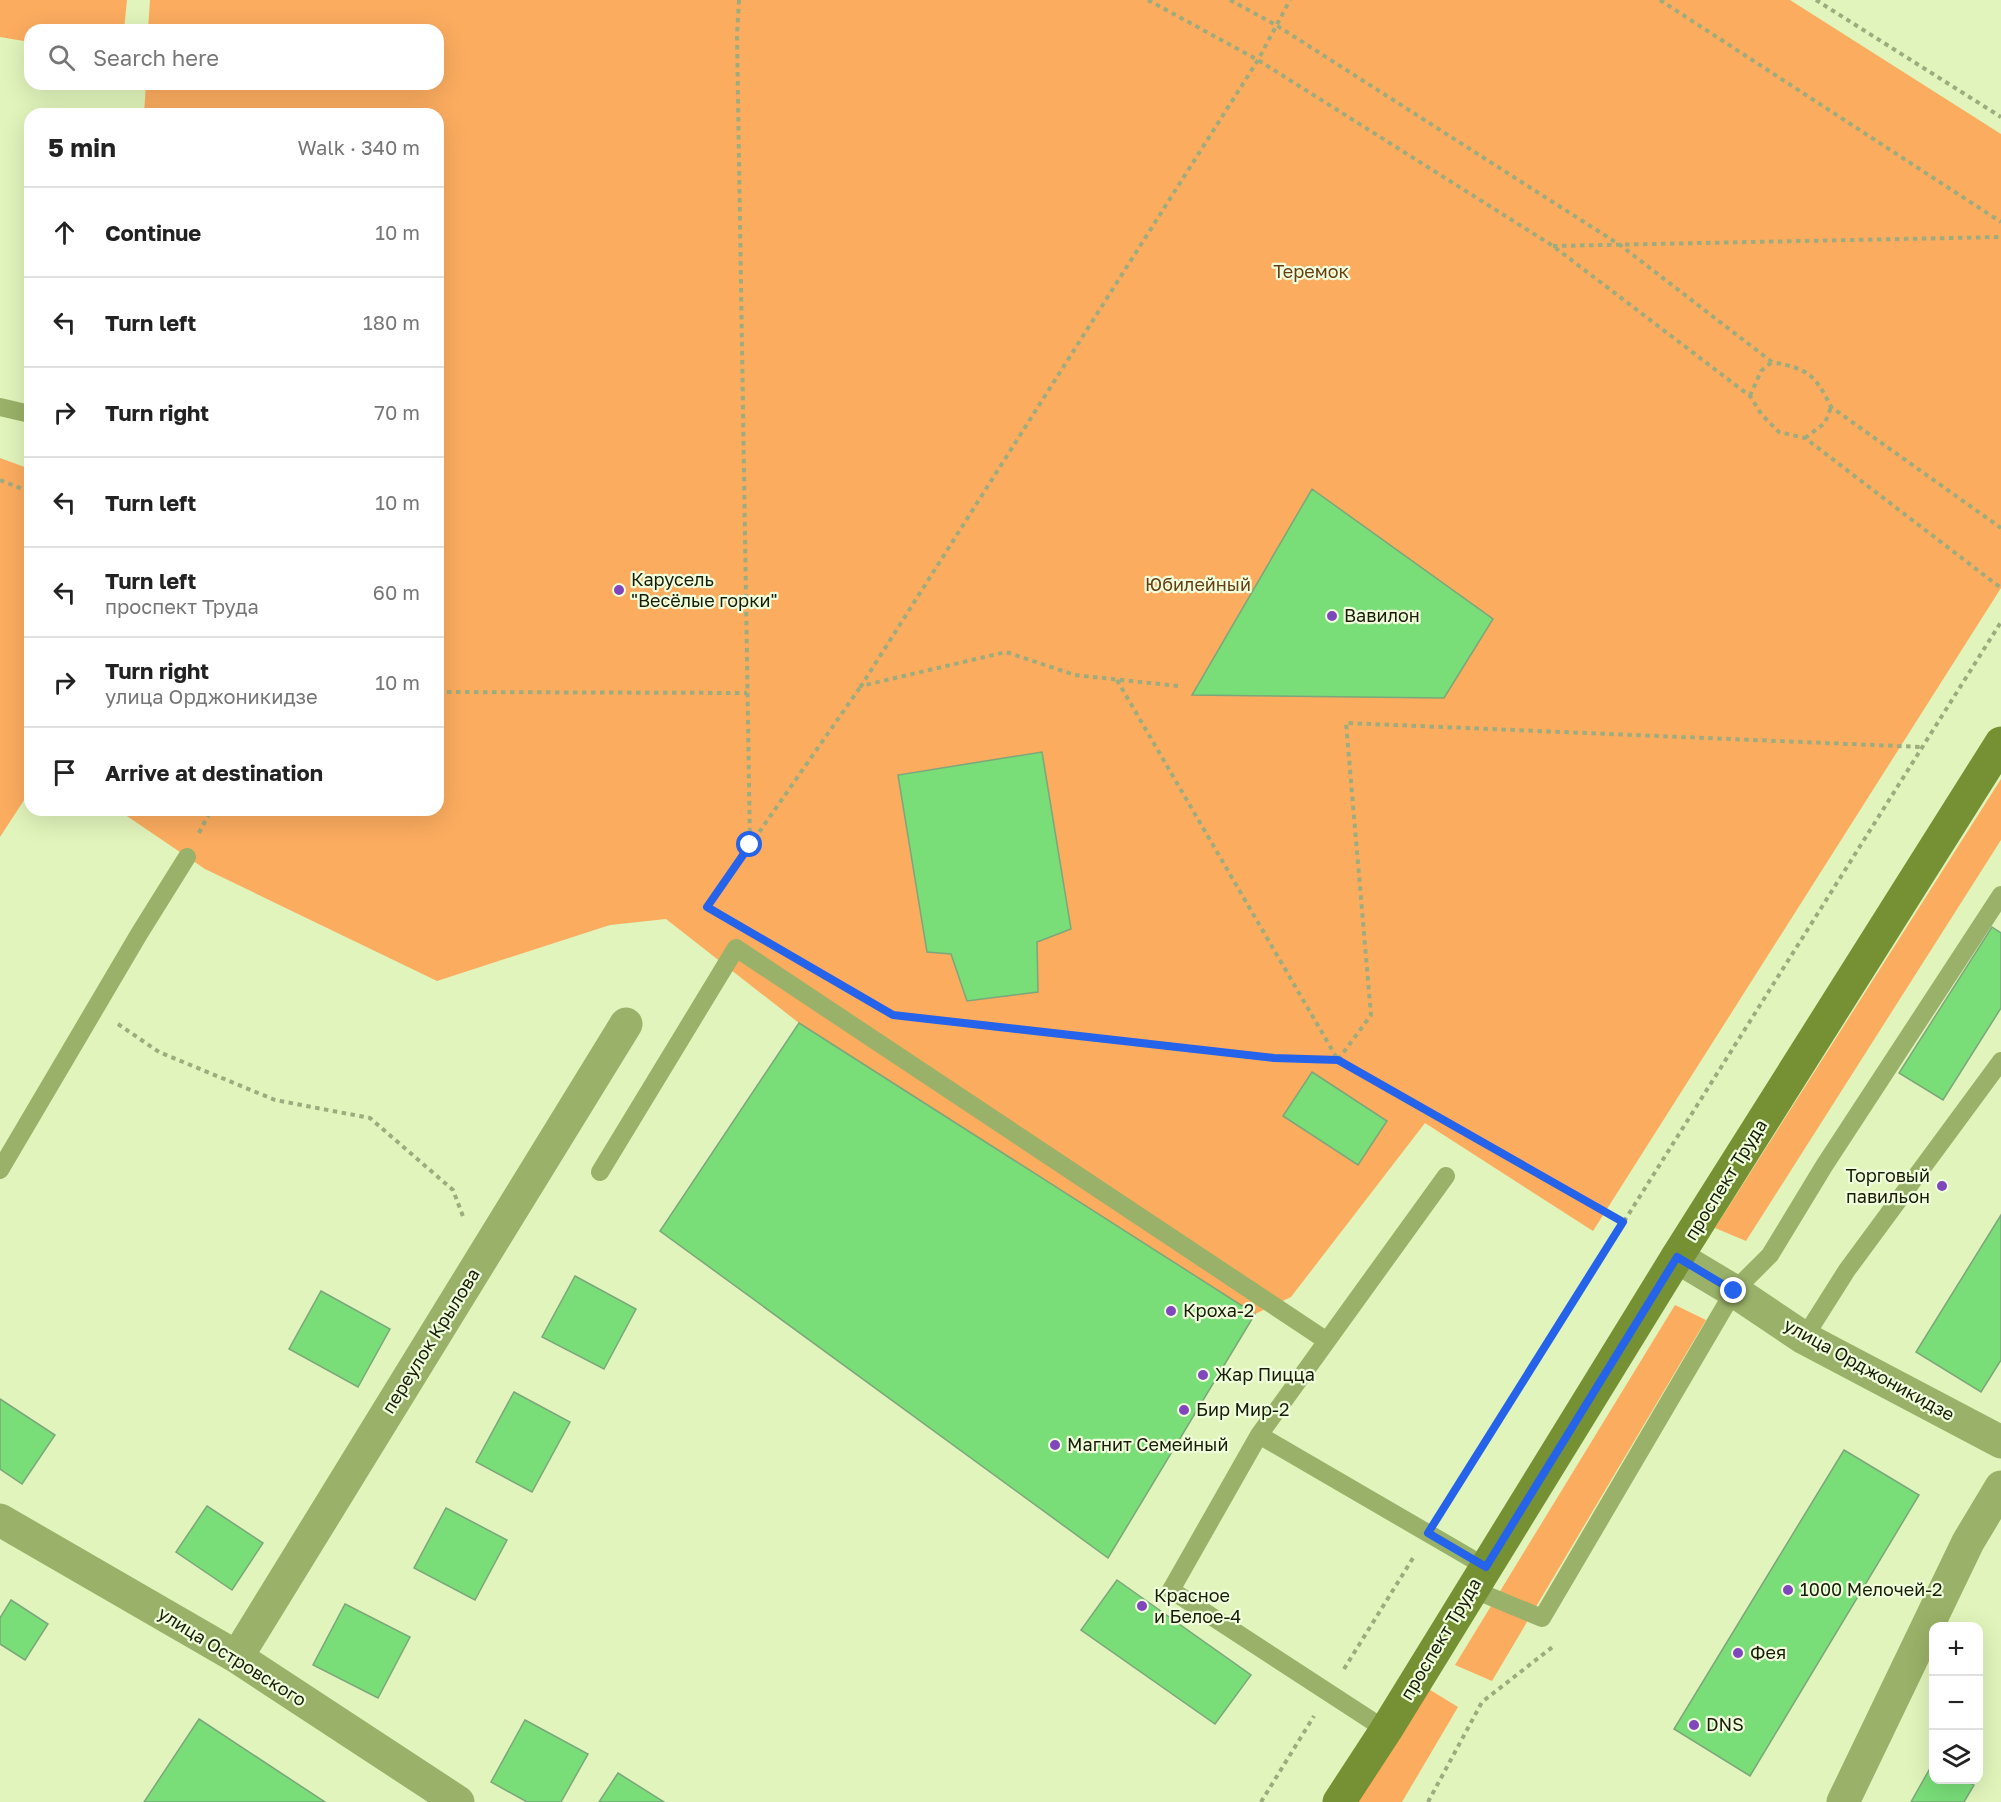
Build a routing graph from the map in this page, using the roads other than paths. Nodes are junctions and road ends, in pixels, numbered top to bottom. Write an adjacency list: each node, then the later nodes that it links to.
1 (0, 407): 2 (lane)
2 (24, 413)
3 (2001, 744): 11 (street, проспект Труда)
4 (187, 857): 8 (lane)
5 (2001, 895): 12 (lane)
6 (626, 1024): 20 (street, переулок Крылова)
7 (2001, 1061): 13 (lane)
8 (0, 1170)
9 (600, 1172): 14 (lane)
10 (1446, 1176): 14 (lane)
11 (1677, 1257): 12 (street, улица Орджоникидзе); 19 (street, проспект Труда)
12 (1734, 1291): 13 (street, улица Орджоникидзе); 19 (lane)
13 (1804, 1338): 16 (street, улица Орджоникидзе)
14 (1327, 1341): 15 (lane)
15 (1259, 1435): 19 (lane); 21 (lane)
16 (2001, 1442)
17 (2001, 1487): 24 (street)
18 (0, 1520): 20 (street, улица Островского)
19 (1479, 1578): 21 (street, проспект Труда)
20 (237, 1657): 22 (street, улица Островского)
21 (1386, 1730): 23 (street, проспект Труда)
22 (458, 1802)
23 (1339, 1802)
24 (1843, 1802)

